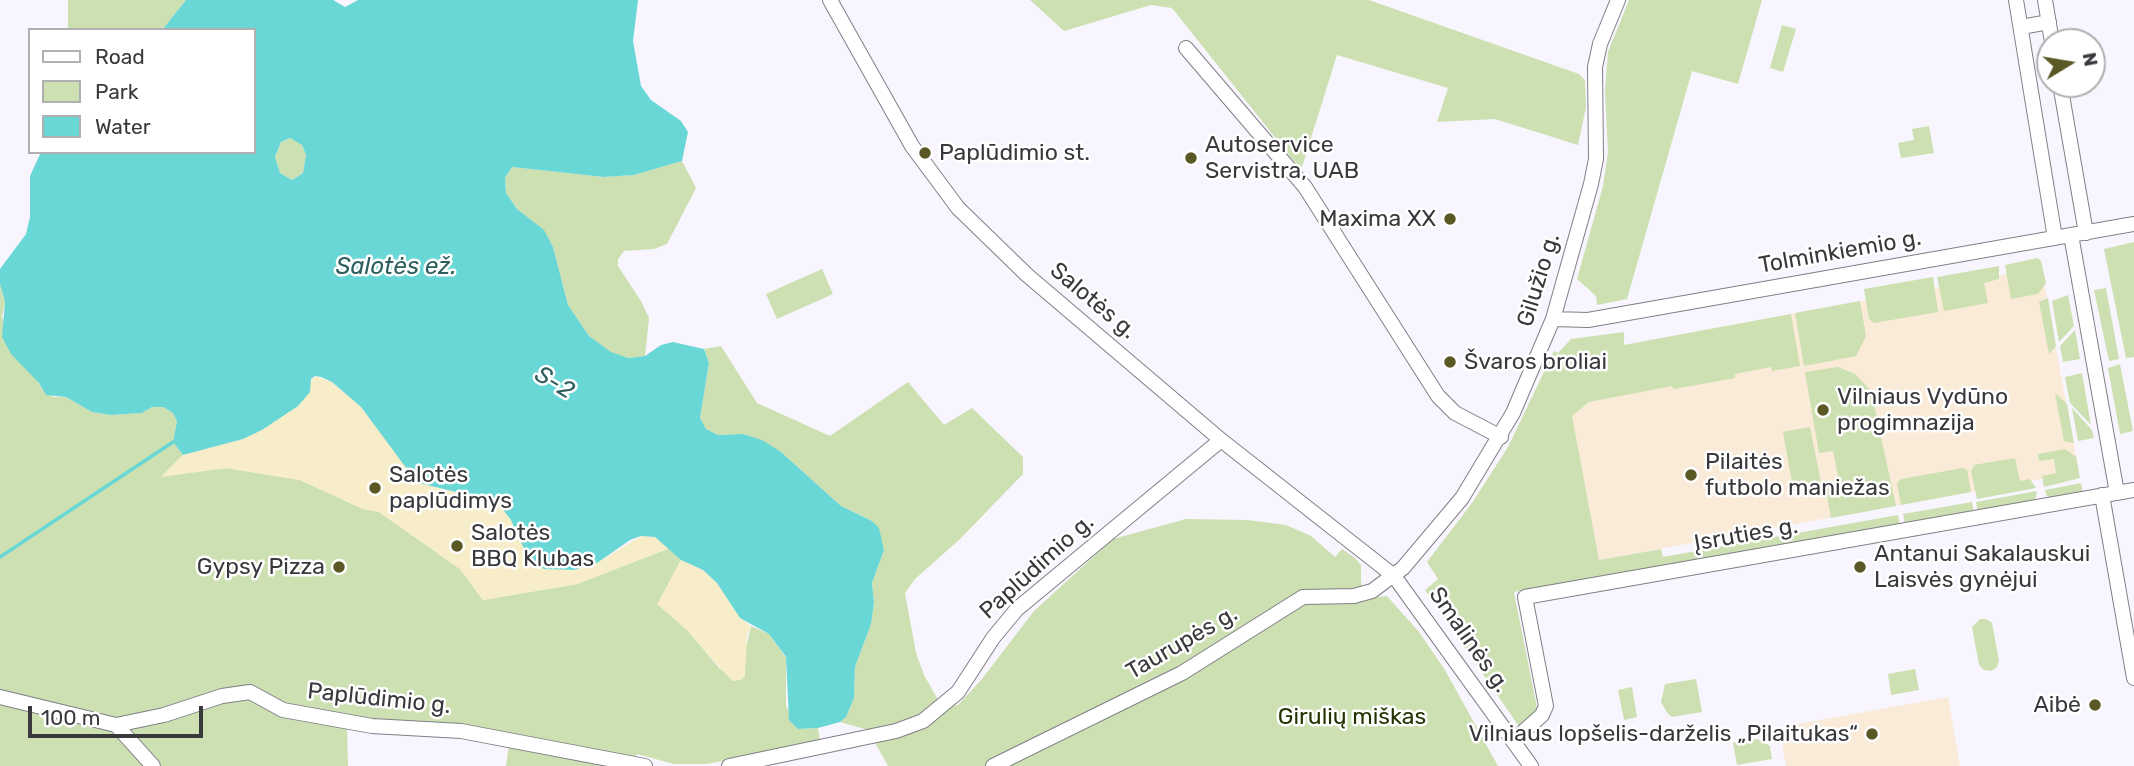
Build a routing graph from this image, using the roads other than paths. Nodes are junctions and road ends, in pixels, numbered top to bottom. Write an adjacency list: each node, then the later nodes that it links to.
1 (830, 0): 16 (street, Salotės g.)
2 (1618, 0): 14 (street, Gilužio g.)
3 (2016, 0): 6 (street)
4 (2045, 0): 5 (street)
5 (2049, 22): 6 (street); 7 (street)
6 (2021, 27): 13 (street)
7 (2050, 28)
8 (1185, 48): 15 (street)
9 (2062, 98): 11 (street)
10 (2134, 224): 11 (street, Tolminkiemio g.)
11 (2086, 233): 12 (street, Tolminkiemio g.)
12 (2071, 235): 13 (street, Tolminkiemio g.); 17 (street)
13 (2055, 238): 14 (street, Tolminkiemio g.)
14 (1553, 319): 15 (street, Gilužio g.)
15 (1501, 437): 19 (street, Gilužio g.)
16 (1221, 440): 19 (street, Salotės g.); 26 (street, Paplūdimio g.)
17 (2109, 494): 18 (street, Įsruties g.); 20 (street); 23 (street, Įsruties g.)
18 (2133, 494)
19 (1394, 576): 23 (street, Smalinės g.); 27 (street, Taurupės g.)
20 (2134, 678)
21 (0, 697): 22 (street)
22 (116, 725): 24 (street); 25 (street, Paplūdimio g.)
23 (1513, 741): 28 (street, Smalinės g.)
24 (153, 766)
25 (645, 766)
26 (729, 766)
27 (993, 766)
28 (1531, 766)

